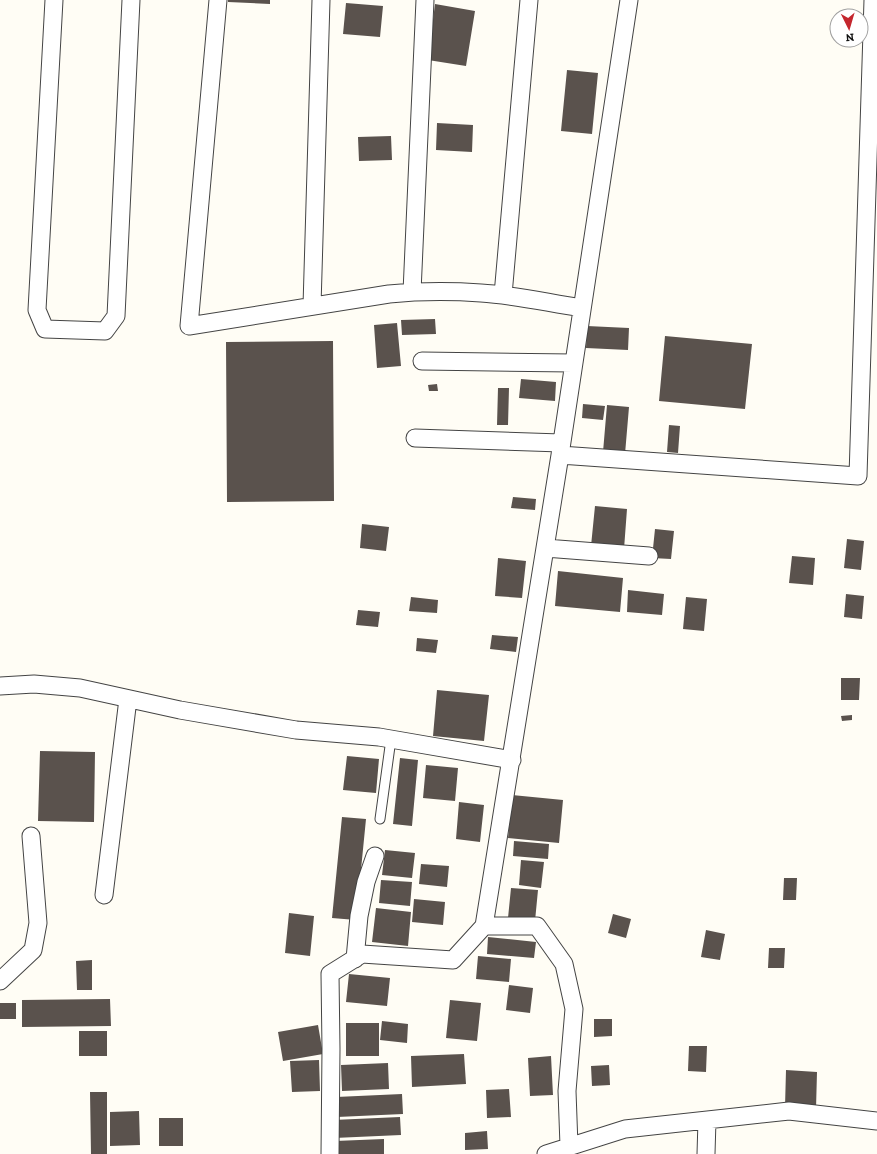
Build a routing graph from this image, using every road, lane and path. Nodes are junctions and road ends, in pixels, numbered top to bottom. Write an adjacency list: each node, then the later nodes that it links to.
1 (54, 0): 2 (street)
2 (131, 0)
3 (218, 0): 11 (street)
4 (321, 0): 11 (street)
5 (425, 0): 9 (street)
6 (529, 0): 10 (street)
7 (629, 0): 12 (street)
8 (873, 0): 16 (street)
9 (412, 292): 10 (street); 11 (street)
10 (503, 295): 12 (street)
11 (312, 306)
12 (582, 308): 14 (street)
13 (422, 361): 14 (street)
14 (574, 363): 16 (street)
15 (415, 438): 16 (street)
16 (560, 449): 17 (street)
17 (545, 548): 18 (street); 22 (street)
18 (649, 556)
19 (0, 686): 20 (street)
20 (128, 699): 21 (street); 26 (street)
21 (391, 739): 22 (street); 23 (lane)
22 (512, 760): 27 (street)
23 (380, 819)
24 (31, 836): 29 (street)
25 (375, 856): 28 (street)
26 (104, 895)
27 (484, 926): 28 (street); 32 (street)
28 (355, 959): 33 (street)
29 (0, 981)
30 (707, 1120): 31 (street); 32 (street); 35 (street)
31 (877, 1120)
32 (569, 1146): 34 (street)
33 (330, 1154)
34 (546, 1154)
35 (706, 1154)

